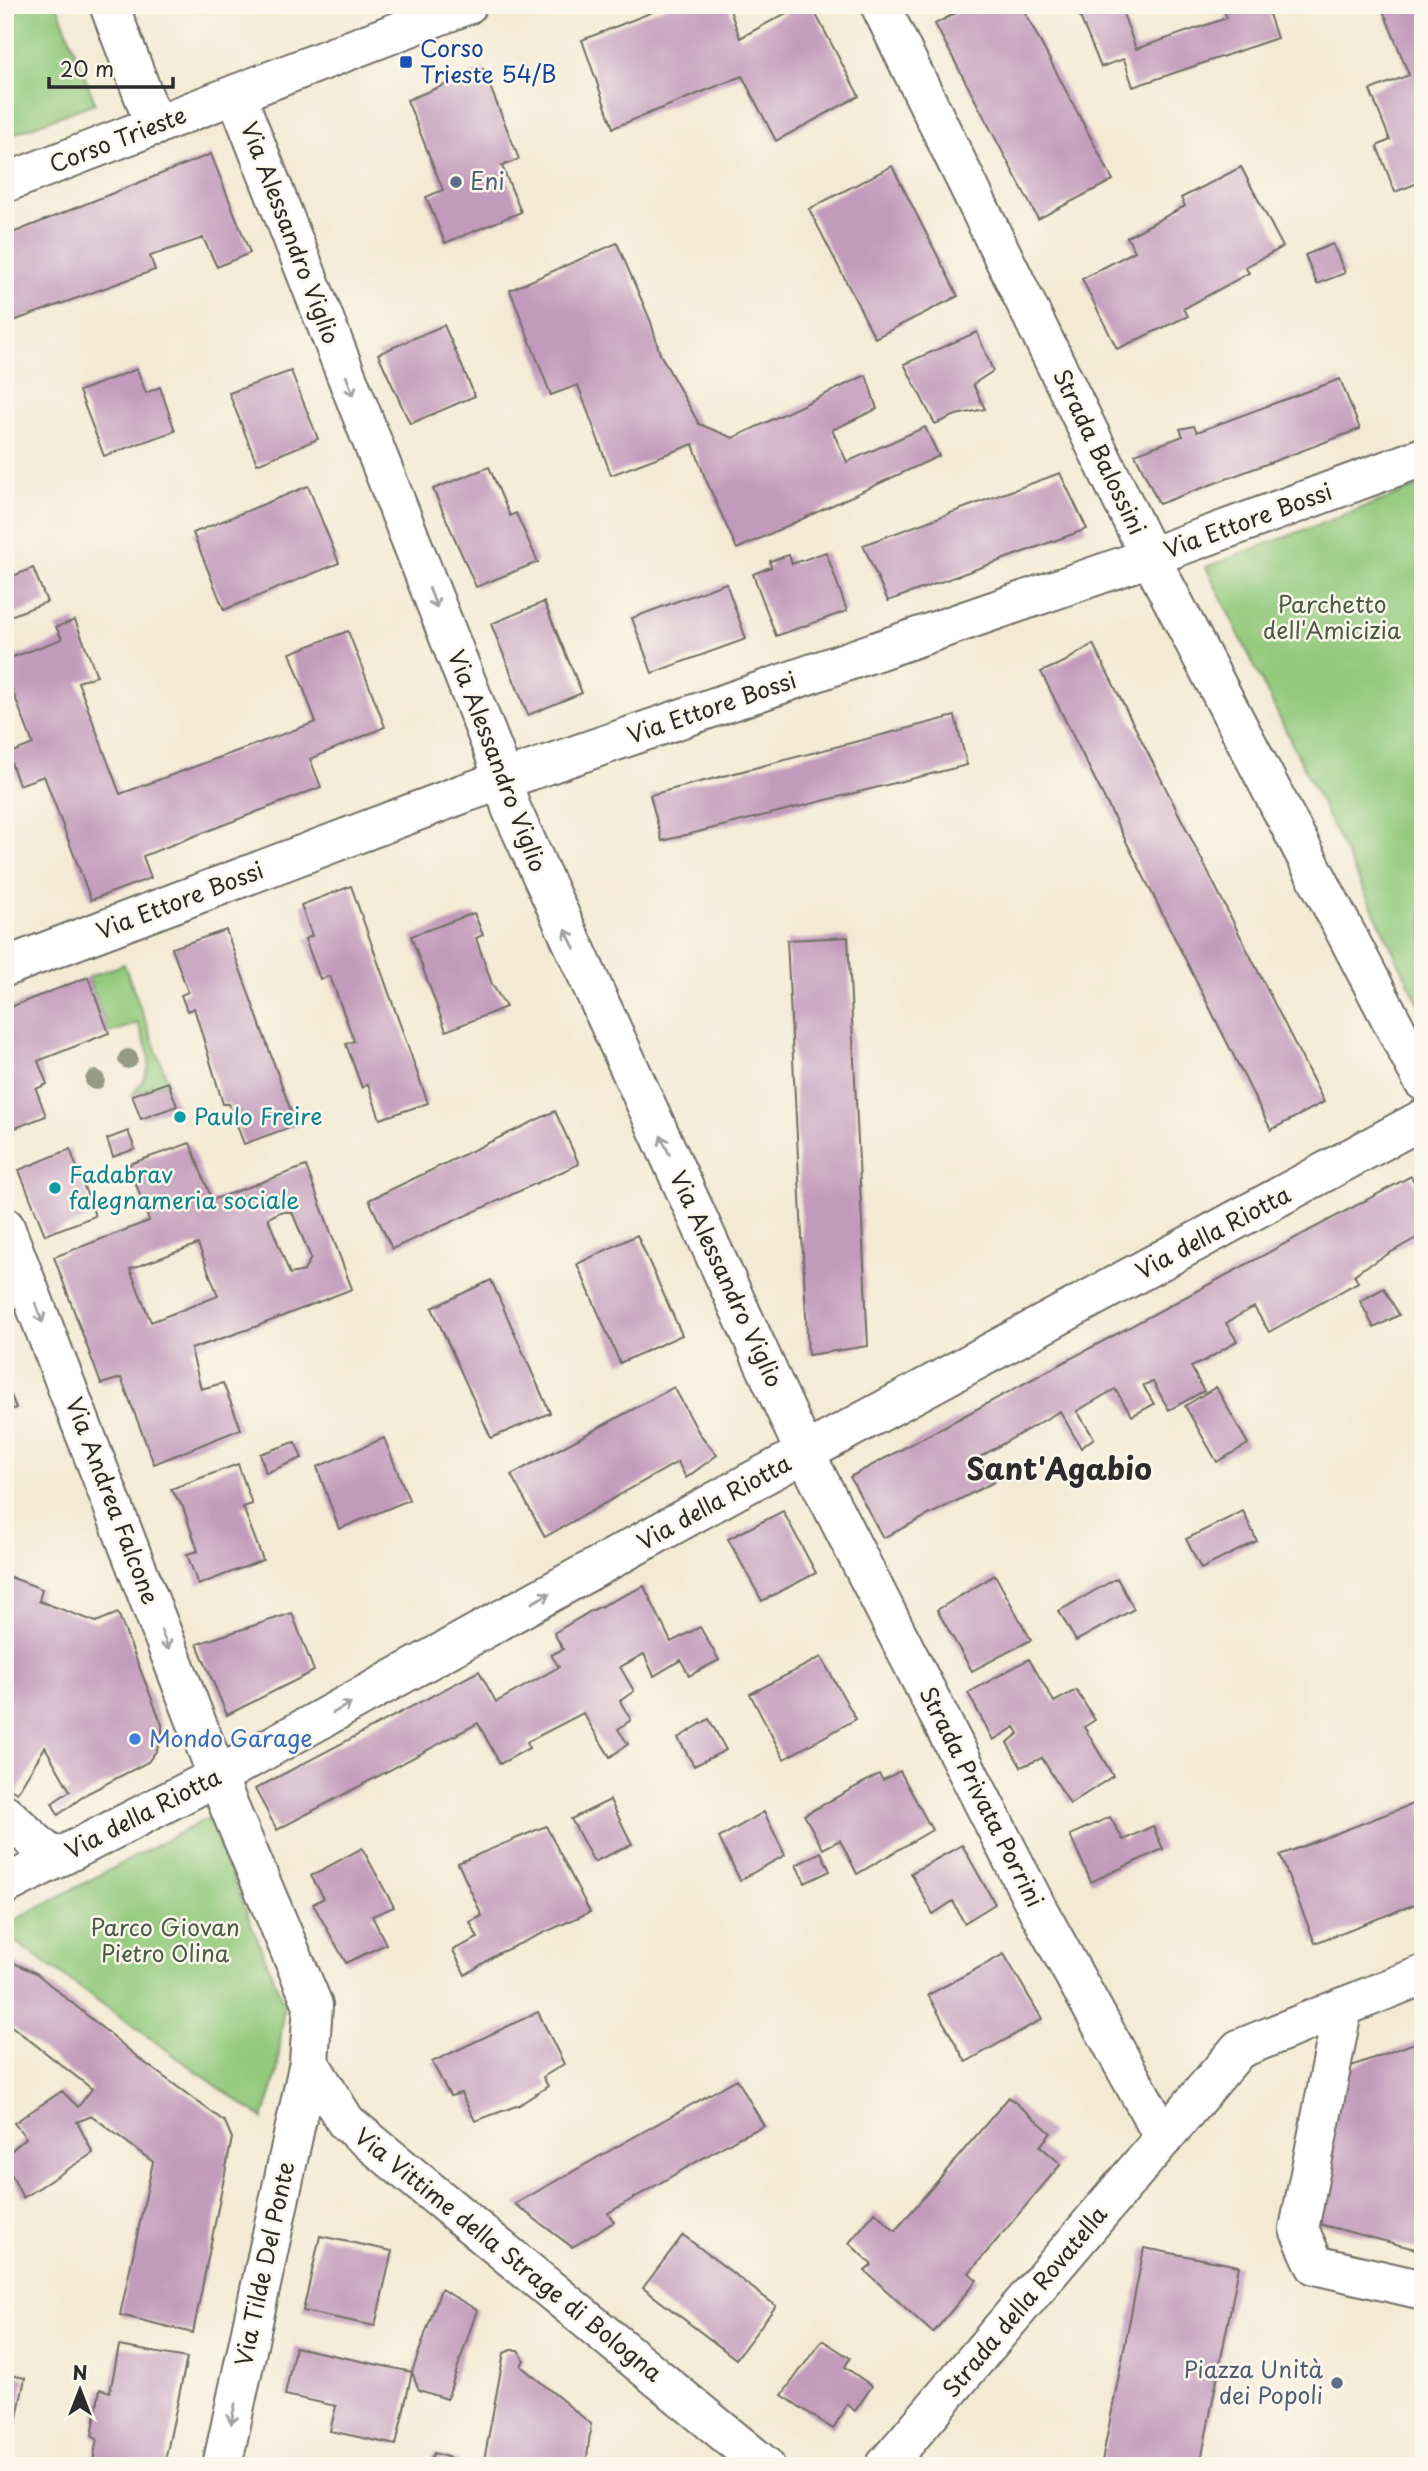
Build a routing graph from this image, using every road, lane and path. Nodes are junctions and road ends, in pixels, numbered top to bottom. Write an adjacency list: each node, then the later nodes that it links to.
1 (109, 5): 5 (street)
2 (467, 5): 4 (street, Corso Trieste)
3 (880, 5): 8 (street, Strada Balossini)
4 (236, 94): 5 (street, Corso Trieste); 9 (street, Via Alessandro Viglio, one-way to 9)
5 (155, 126): 6 (street, Corso Trieste)
6 (5, 183)
7 (1423, 457): 8 (street, Via Ettore Bossi)
8 (1150, 557): 9 (street, Via Ettore Bossi); 11 (street, Strada Balossini)
9 (503, 780): 10 (street, Via Ettore Bossi); 14 (street, Via Alessandro Viglio, one-way to 9)
10 (5, 967)
11 (1423, 1081)
12 (1423, 1119): 14 (street, Via della Riotta)
13 (5, 1227): 15 (street, Via Andrea Falcone, one-way to 15)
14 (805, 1453): 15 (street, Via della Riotta, one-way to 14); 22 (street, Strada Privata Porrini)
15 (218, 1776): 17 (street, Via della Riotta); 21 (street)
16 (5, 1814): 17 (street)
17 (55, 1860): 18 (street, Via della Riotta)
18 (5, 1885)
19 (1423, 1975): 20 (street, Strada della Rovatella)
20 (1343, 2007): 22 (street, Strada della Rovatella); 23 (street)
21 (309, 2062): 24 (street, Via Tilde Del Ponte, one-way to 24); 25 (street, Via Vittime della Strage di Bologna)
22 (1164, 2138): 26 (street, Strada della Rovatella)
23 (1423, 2290)
24 (222, 2466)
25 (765, 2466)
26 (885, 2466)

